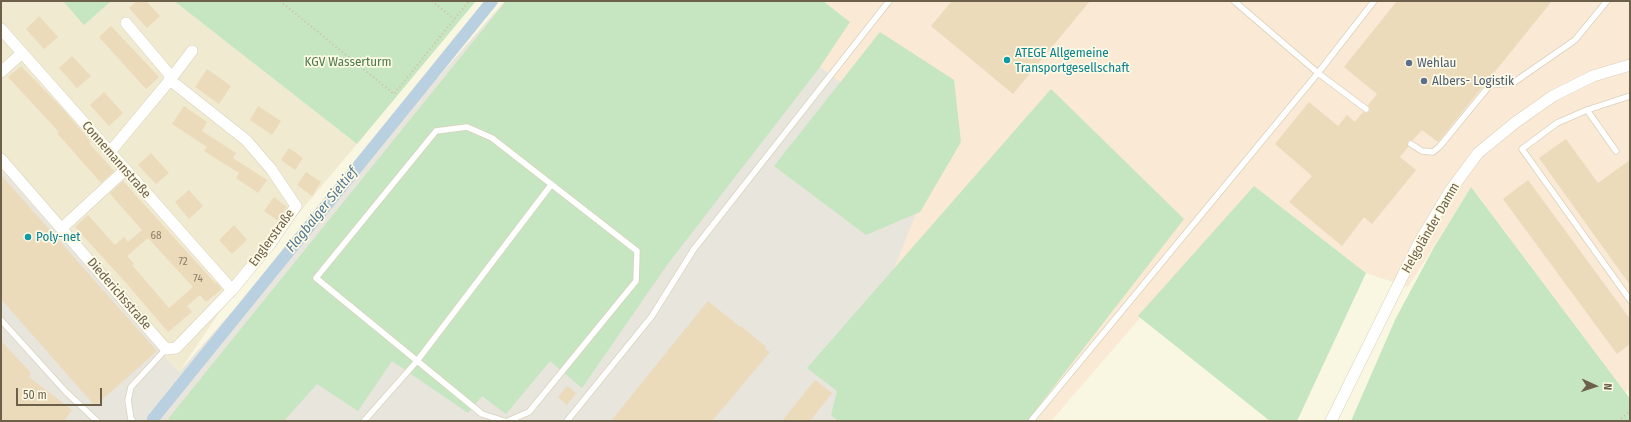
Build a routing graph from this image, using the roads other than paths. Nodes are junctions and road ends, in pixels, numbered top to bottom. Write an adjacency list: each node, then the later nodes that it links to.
1 (889, 1): 33 (lane)
2 (1234, 1): 11 (lane)
3 (1374, 1): 11 (lane)
4 (1606, 1): 16 (lane)
5 (126, 23): 12 (street, Englerstraße)
6 (1, 29): 8 (street, Connemannstraße)
7 (192, 51): 12 (street)
8 (22, 53): 10 (street); 18 (street, Connemannstraße)
9 (1630, 65): 35 (street, Helgoländer Damm)
10 (1, 72)
11 (1318, 73): 14 (lane); 34 (lane)
12 (170, 80): 18 (street); 23 (street, Englerstraße)
13 (1630, 96): 15 (lane)
14 (1366, 109)
15 (1587, 110): 17 (lane); 24 (lane)
16 (1411, 144)
17 (1616, 151)
18 (110, 152): 20 (street, Connemannstraße)
19 (1, 159): 22 (street, Diederichsstraße)
20 (125, 170): 22 (street); 23 (street, Connemannstraße)
21 (551, 185): 27 (lane); 27 (lane); 32 (lane)
22 (62, 228): 26 (street, Diederichsstraße)
23 (232, 290): 26 (street, Englerstraße)
24 (1630, 300)
25 (1, 320): 28 (lane)
26 (171, 348): 29 (lane)
27 (417, 361): 30 (lane); 31 (lane)
28 (97, 421)
29 (133, 421)
30 (364, 421)
31 (504, 421)
32 (508, 421)
33 (567, 421)
34 (1032, 421)
35 (1331, 421)

